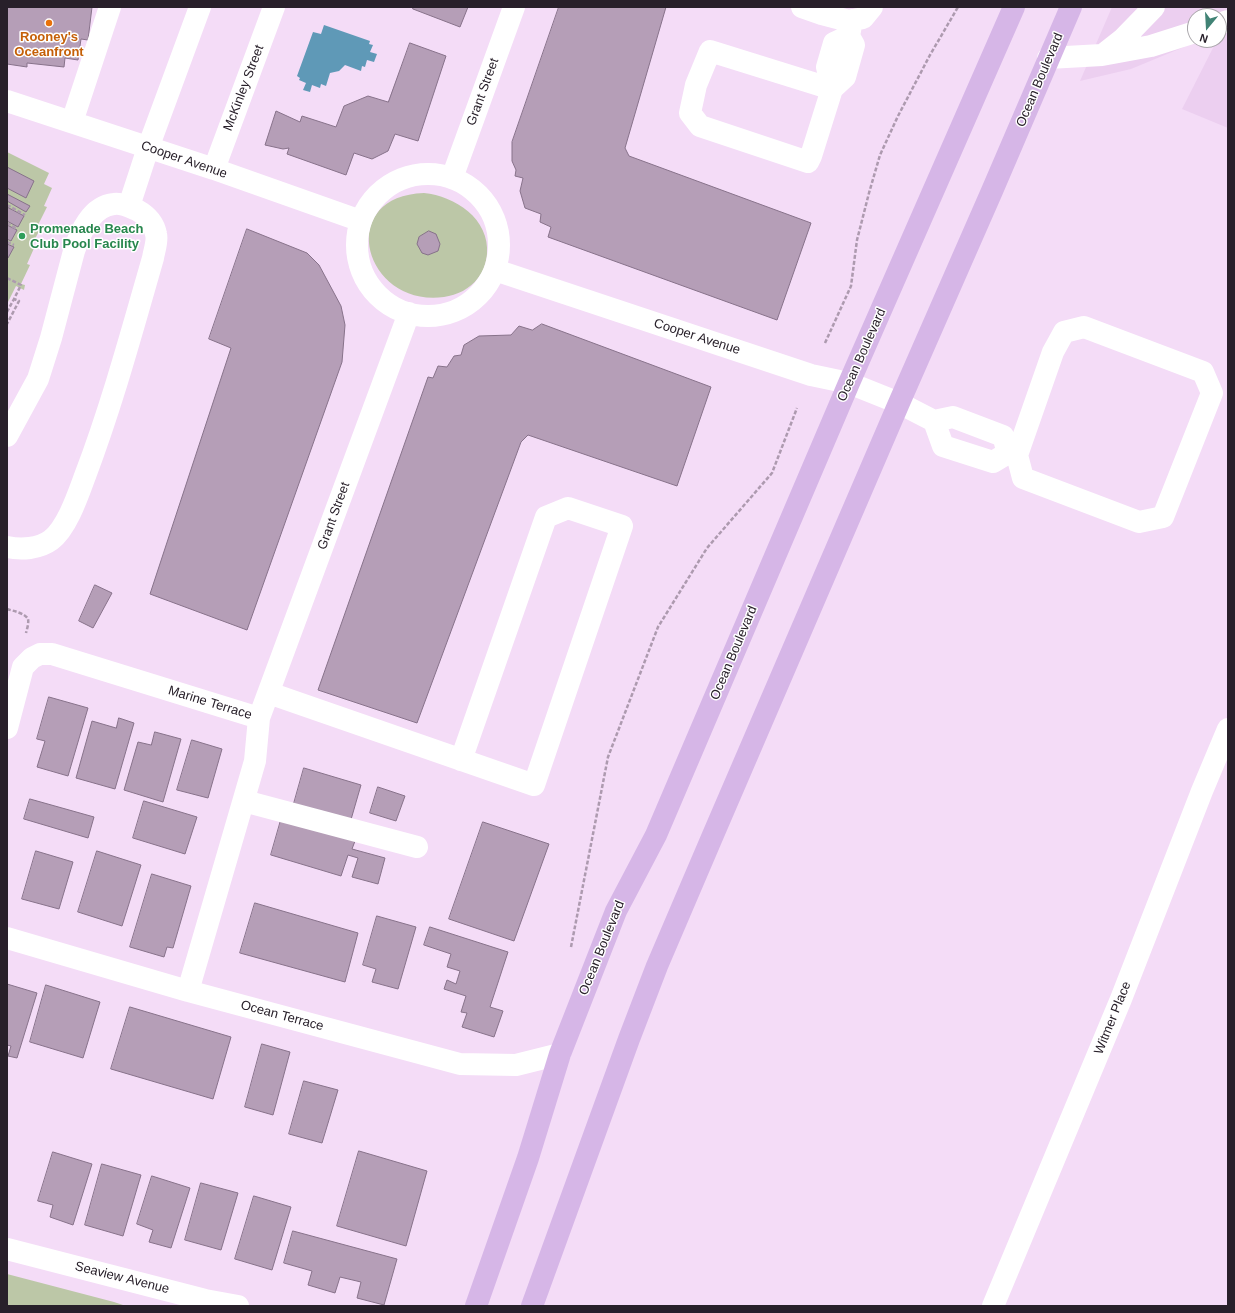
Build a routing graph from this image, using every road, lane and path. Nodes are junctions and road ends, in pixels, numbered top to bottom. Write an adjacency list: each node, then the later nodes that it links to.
1 (110, 7): 17 (street)
2 (200, 7): 18 (street)
3 (274, 7): 19 (street, McKinley Street)
4 (514, 7): 20 (street, Grant Street)
5 (802, 7): 11 (street)
6 (872, 7): 11 (street)
7 (958, 7): 35 (path)
8 (1014, 7): 36 (main road, Ocean Boulevard)
9 (1071, 7): 14 (main road, Ocean Boulevard)
10 (1154, 7): 13 (street)
11 (850, 28): 15 (street)
12 (1187, 35): 13 (street)
13 (1102, 55): 14 (street)
14 (1048, 58): 37 (main road, Ocean Boulevard)
15 (832, 89): 15 (street)
16 (7, 101): 17 (street, Cooper Avenue)
17 (72, 122): 18 (street, Cooper Avenue)
18 (148, 148): 19 (street, Cooper Avenue); 22 (street)
19 (214, 169): 24 (street, Cooper Avenue)
20 (452, 178): 24 (street); 29 (street)
21 (7, 205): 23 (path)
22 (129, 206): 40 (street); 42 (street)
23 (25, 215)
24 (361, 221): 33 (street)
25 (7, 223): 26 (path)
26 (17, 229)
27 (7, 242): 28 (path)
28 (14, 245)
29 (495, 270): 33 (street); 36 (street, Cooper Avenue)
30 (7, 278): 31 (path)
31 (14, 299): 32 (path); 34 (path)
32 (7, 312)
33 (409, 313): 45 (street, Grant Street)
34 (7, 324)
35 (825, 343)
36 (849, 383): 37 (street, Cooper Avenue); 55 (main road, Ocean Boulevard)
37 (899, 403): 39 (street, Cooper Avenue); 60 (main road, Ocean Boulevard)
38 (797, 408): 53 (path)
39 (934, 421): 41 (street); 41 (street)
40 (7, 436)
41 (1012, 454): 41 (street)
42 (7, 547)
43 (7, 609): 44 (path)
44 (33, 657): 46 (street, Marine Terrace); 47 (street)
45 (269, 693): 46 (street, Grant Street); 49 (street)
46 (259, 718): 50 (street, Marine Terrace)
47 (7, 728)
48 (1228, 729): 61 (street, Witmer Place)
49 (461, 760): 49 (street)
50 (244, 801): 51 (street); 54 (street, Marine Terrace)
51 (416, 847)
52 (7, 938): 54 (street, Ocean Terrace)
53 (571, 947)
54 (188, 991): 55 (street, Ocean Terrace)
55 (560, 1054): 59 (main road, Ocean Boulevard)
56 (7, 1249): 57 (street, Seaview Avenue)
57 (204, 1303): 58 (street, Seaview Avenue)
58 (238, 1306)
59 (476, 1306)
60 (532, 1306)
61 (993, 1306)

